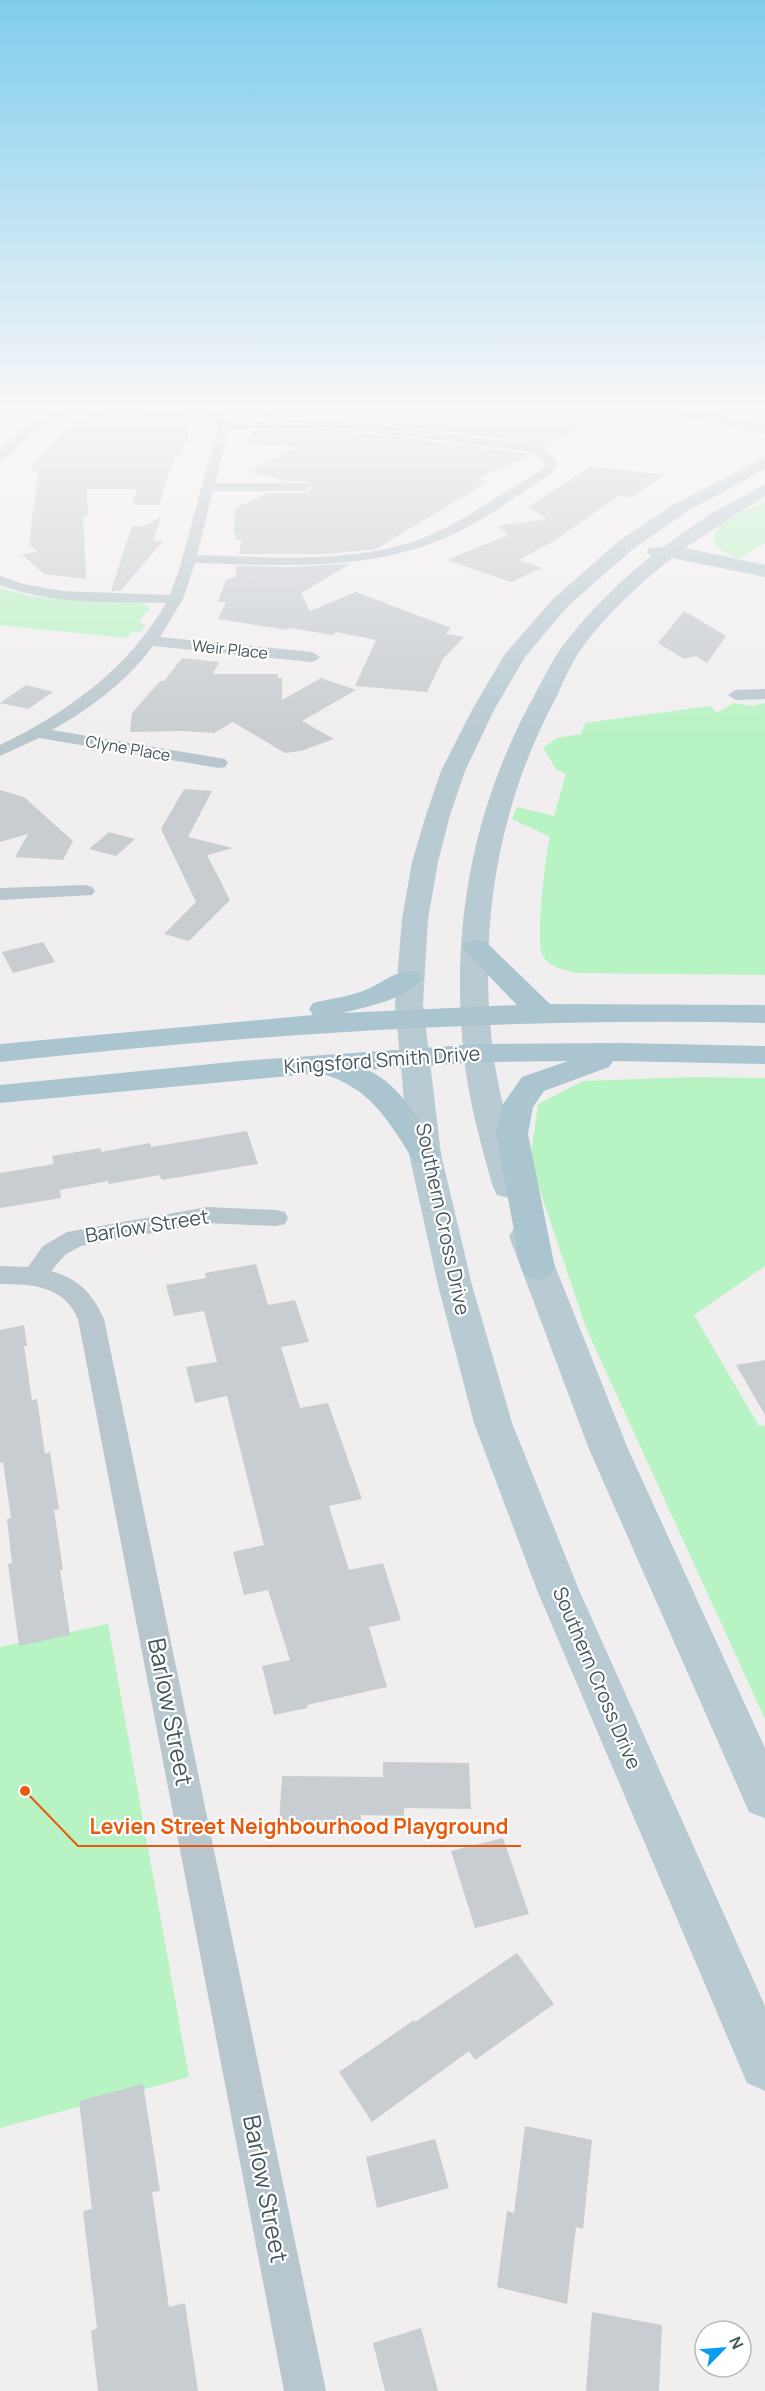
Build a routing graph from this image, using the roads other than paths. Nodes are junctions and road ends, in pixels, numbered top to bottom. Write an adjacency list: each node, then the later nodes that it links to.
1 (200, 516): 8 (street)
2 (473, 516): 8 (street)
3 (670, 516): 5 (main road, Southern Cross Drive)
4 (722, 516): 6 (main road)
5 (656, 524): 7 (main road); 9 (main road, Southern Cross Drive)
6 (698, 530): 7 (main road); 10 (main road)
7 (668, 553): 9 (main road); 10 (main road); 12 (main road)
8 (189, 559): 15 (street)
9 (607, 560): 26 (main road, Southern Cross Drive)
10 (722, 564): 11 (main road); 12 (main road); 13 (main road)
11 (765, 571)
12 (640, 574): 25 (main road)
13 (765, 577)
14 (0, 580): 15 (street)
15 (176, 599): 16 (street)
16 (149, 641): 17 (street, Weir Place); 20 (street)
17 (312, 657)
18 (765, 694): 19 (street)
19 (736, 695)
20 (38, 733): 21 (street); 22 (street, Clyne Place)
21 (0, 751)
22 (219, 763)
23 (85, 891): 24 (street)
24 (0, 894)
25 (476, 948): 27 (main road); 29 (main road)
26 (409, 978): 30 (main road, Southern Cross Drive); 31 (main road)
27 (543, 1013): 28 (main road, Kingsford Smith Drive); 29 (main road, Kingsford Smith Drive)
28 (765, 1014)
29 (476, 1015): 30 (main road, Kingsford Smith Drive); 34 (main road)
30 (410, 1019): 31 (main road, Kingsford Smith Drive); 36 (main road, Southern Cross Drive)
31 (271, 1027): 33 (main road, Kingsford Smith Drive)
32 (622, 1052): 34 (main road, Kingsford Smith Drive); 35 (main road, Kingsford Smith Drive); 41 (main road)
33 (0, 1053)
34 (480, 1053): 36 (main road, Kingsford Smith Drive); 41 (main road)
35 (765, 1055)
36 (413, 1057): 37 (main road, Kingsford Smith Drive); 39 (main road, Southern Cross Drive)
37 (318, 1064): 38 (main road, Kingsford Smith Drive); 39 (main road)
38 (0, 1094)
39 (425, 1154): 45 (main road, Southern Cross Drive)
40 (276, 1218): 43 (street, Barlow Street)
41 (538, 1268): 44 (main road)
42 (0, 1275): 43 (street, Barlow Street)
43 (36, 1275): 46 (street, Barlow Street)
44 (765, 1797)
45 (765, 2064)
46 (305, 2391)

